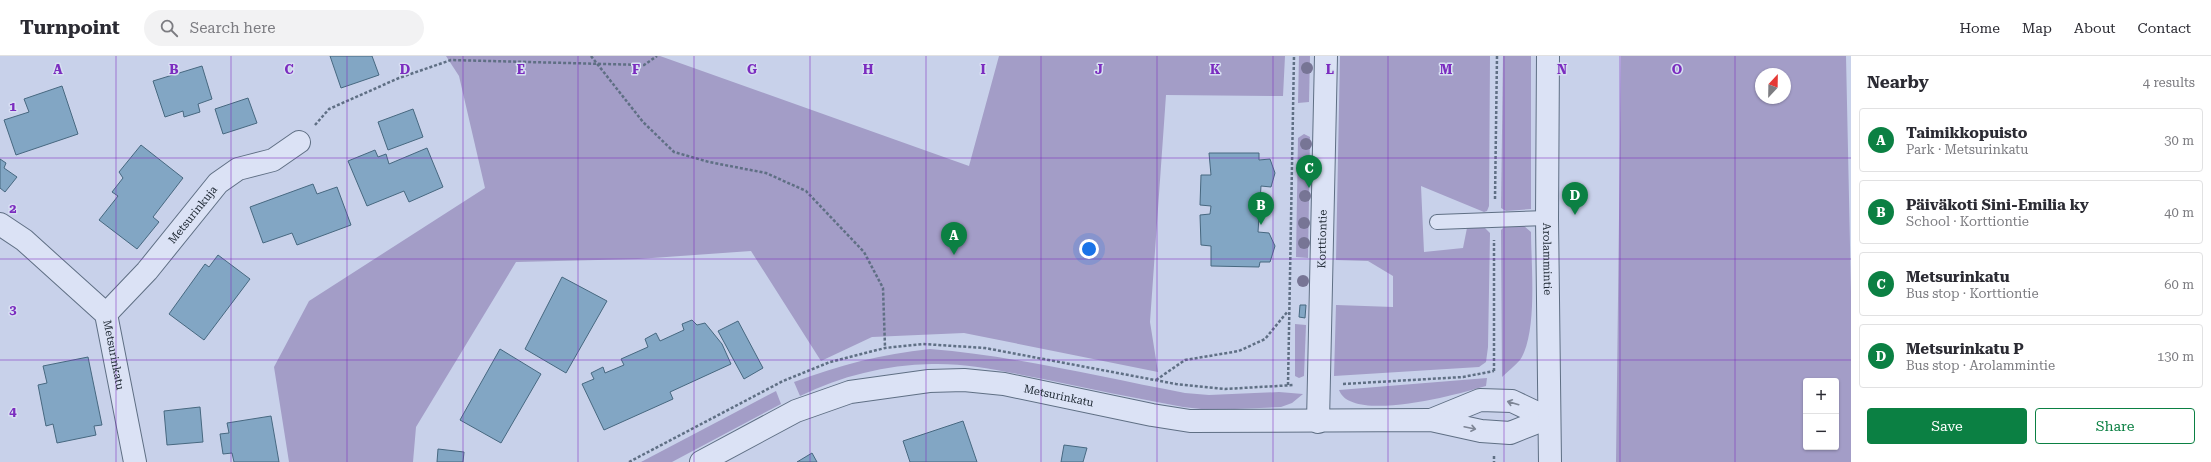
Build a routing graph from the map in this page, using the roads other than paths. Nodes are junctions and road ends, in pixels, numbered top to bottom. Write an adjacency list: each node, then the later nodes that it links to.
1 (1326, 56): 10 (street, Korttiontie)
2 (1548, 56): 4 (street, Arolammintie)
3 (299, 142): 7 (street, Metsurinkuja)
4 (1547, 218): 5 (lane); 8 (street, Arolammintie)
5 (1437, 222)
6 (0, 224): 7 (street, Metsurinkatu)
7 (106, 314): 11 (street, Metsurinkatu)
8 (1548, 418): 9 (street, Metsurinkatu, one-way to 8); 9 (street, Metsurinkatu, one-way to 9); 13 (street, Arolammintie)
9 (1432, 420): 10 (street, Metsurinkatu)
10 (1318, 422): 12 (street, Metsurinkatu)
11 (135, 462)
12 (701, 462)
13 (1550, 462)

